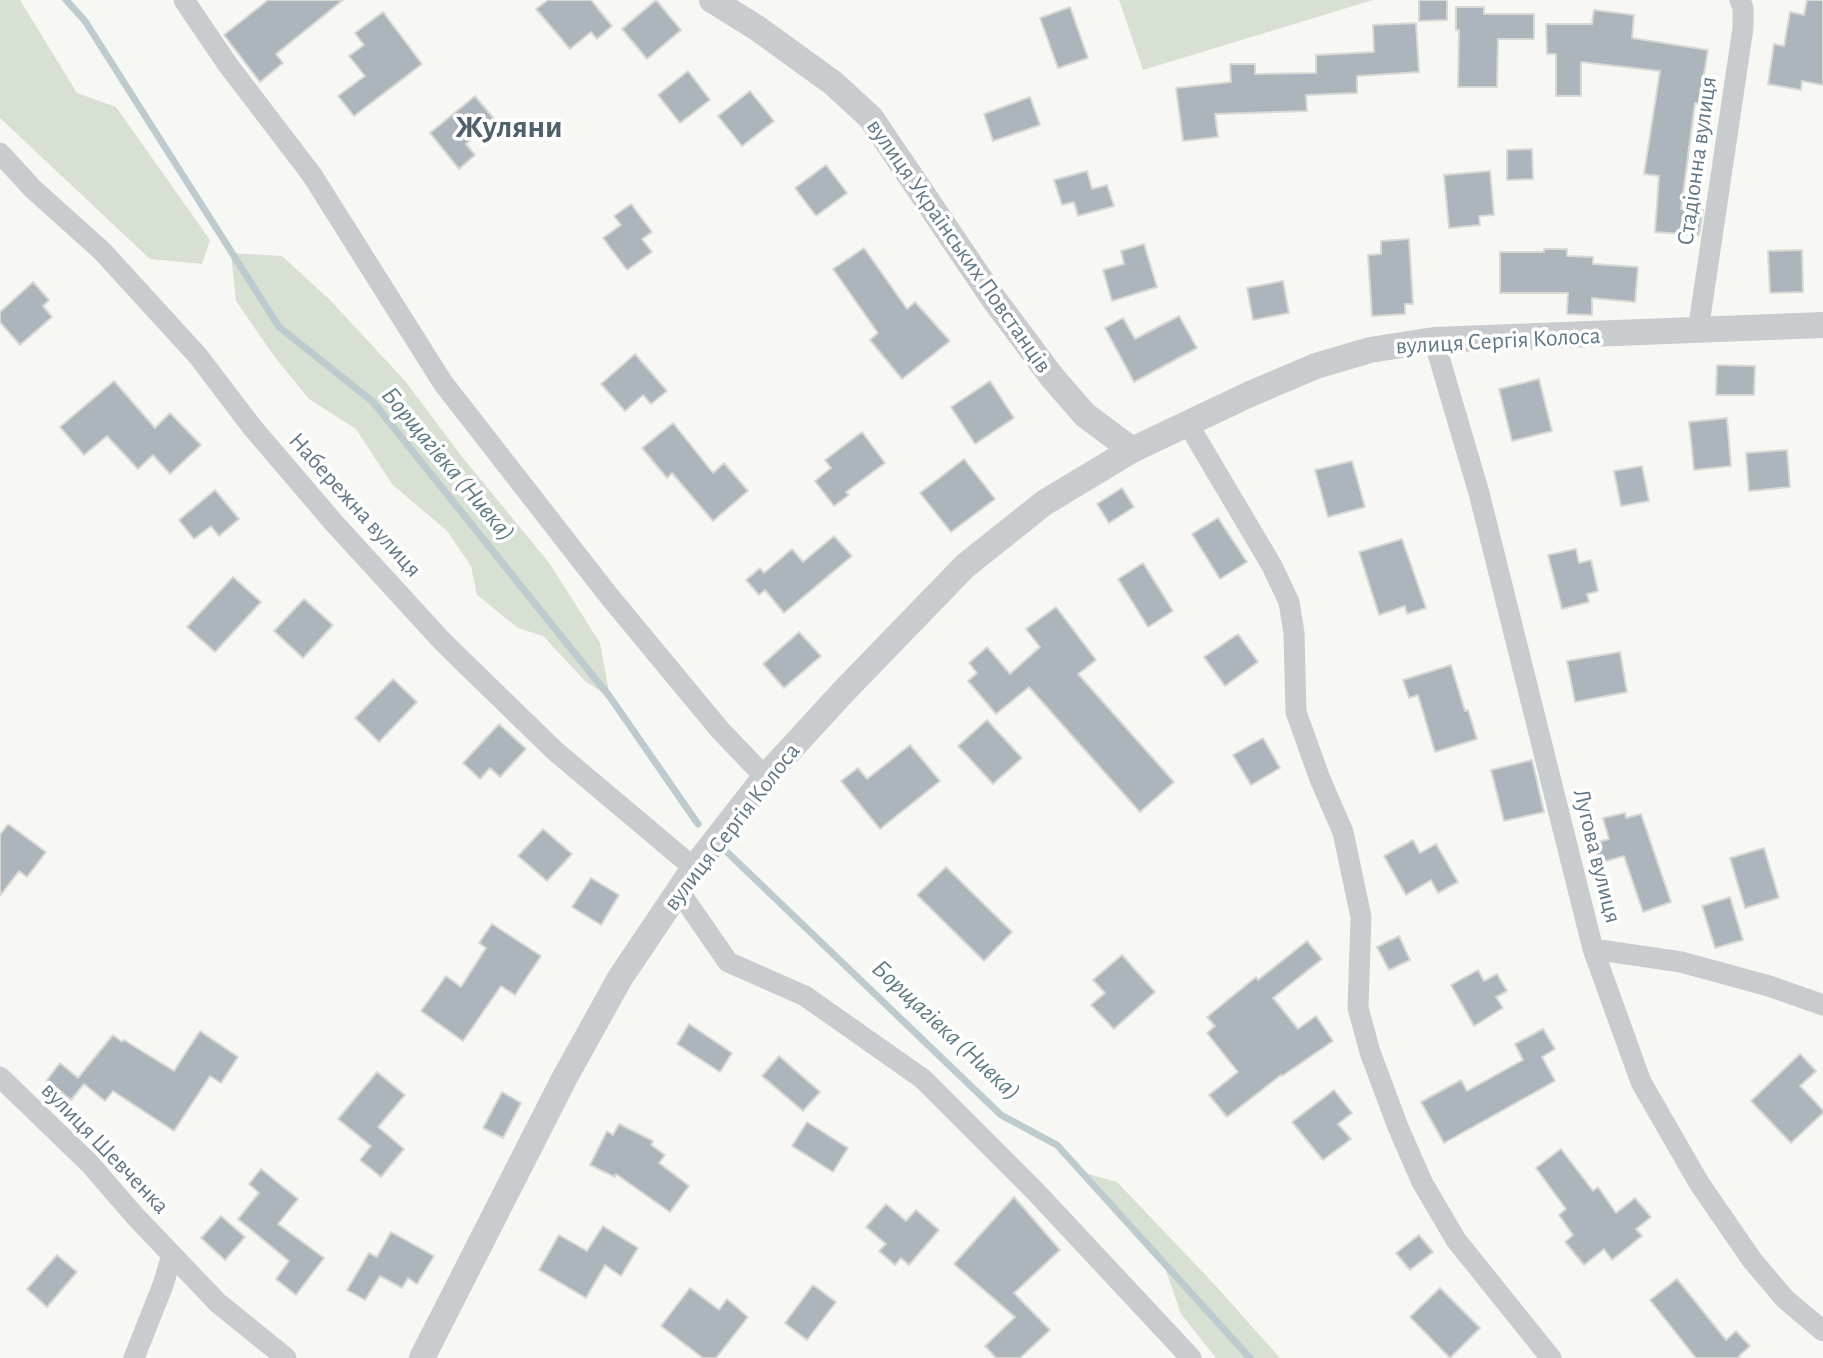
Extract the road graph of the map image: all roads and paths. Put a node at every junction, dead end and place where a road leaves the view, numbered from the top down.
1 (184, 0) edge
2 (712, 0) edge
3 (1740, 0) edge
4 (0, 153) edge
5 (1823, 325) edge
6 (1698, 331) junction
7 (1434, 340) junction
8 (1188, 424) junction
9 (1132, 450) junction
10 (765, 777) junction
11 (694, 868) junction
12 (679, 891) junction
13 (1593, 949) junction
14 (1823, 1005) edge
15 (0, 1077) edge
16 (172, 1255) junction
17 (1823, 1331) edge
18 (134, 1358) edge
19 (286, 1358) edge
20 (422, 1358) edge
21 (1191, 1358) edge
22 (1551, 1358) edge

1 - 10 street
2 - 9 street, вулиця Українських Повстанців
3 - 6 street, Стадіонна вулиця
4 - 11 street, Набережна вулиця
5 - 6 street, вулиця Сергія Колоса
6 - 7 street, вулиця Сергія Колоса
7 - 8 street, вулиця Сергія Колоса
7 - 13 street, Лугова вулиця
8 - 9 street, вулиця Сергія Колоса
8 - 22 street
9 - 10 street, вулиця Сергія Колоса
10 - 11 street, вулиця Сергія Колоса
11 - 12 street, вулиця Сергія Колоса
12 - 20 street, вулиця Сергія Колоса
12 - 21 street
13 - 14 street
13 - 17 street, Лугова вулиця
15 - 16 street, вулиця Шевченка
16 - 18 street
16 - 19 street, вулиця Шевченка

